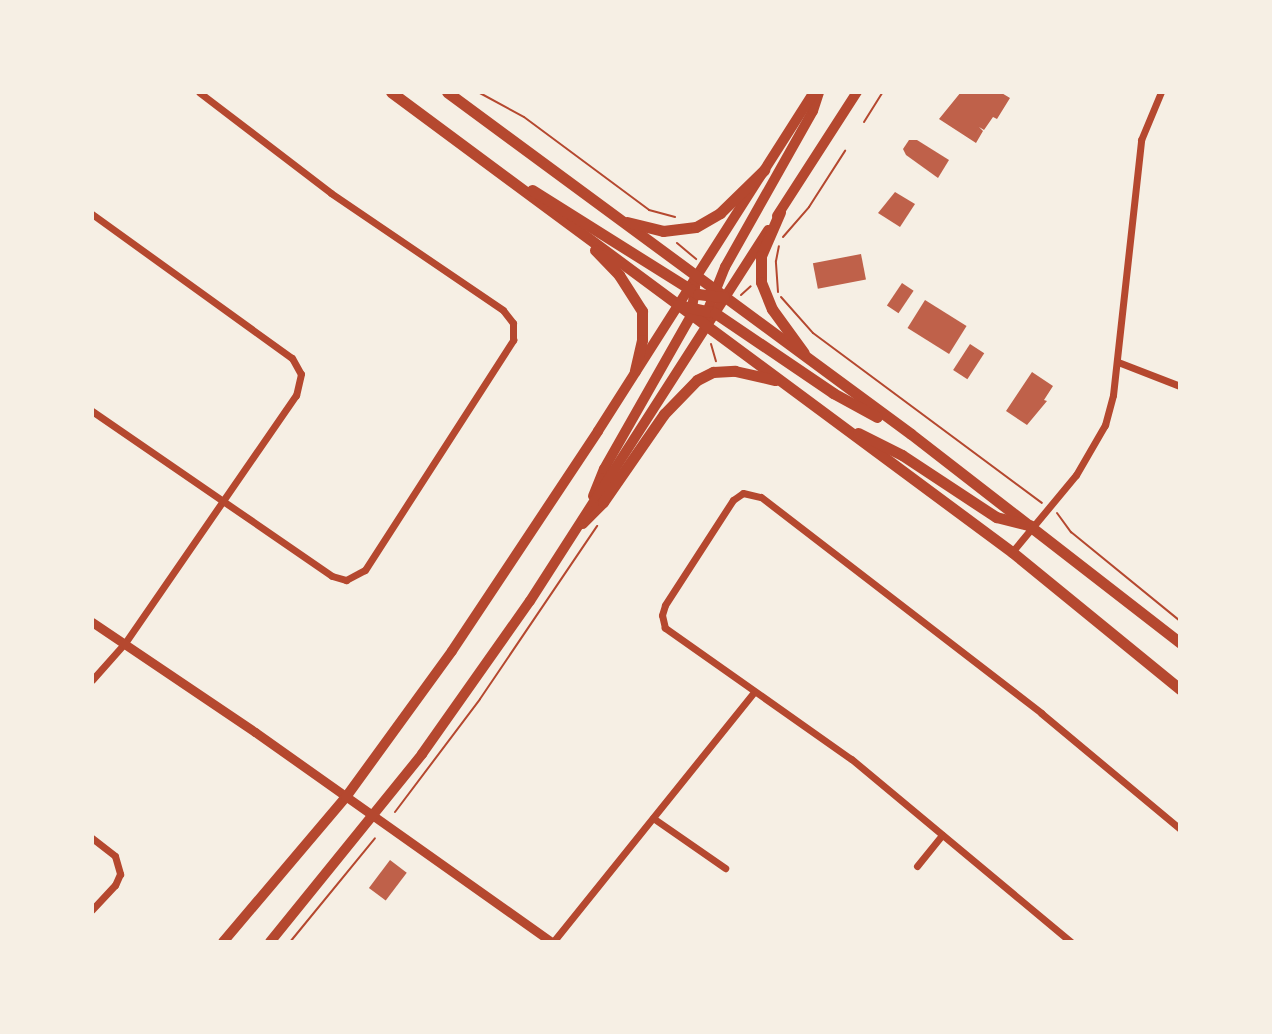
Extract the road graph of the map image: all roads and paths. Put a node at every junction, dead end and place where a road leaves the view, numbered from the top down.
1 (199, 92) edge
2 (391, 92) edge
3 (447, 92) edge
4 (478, 92) edge
5 (816, 92) edge
6 (857, 92) edge
7 (883, 92) edge
8 (1161, 92) edge
9 (864, 122) dead end
10 (845, 151) dead end
11 (764, 170) junction
12 (506, 177) junction
13 (780, 212) junction
14 (92, 214) edge
15 (676, 217) dead end
16 (623, 222) junction
17 (578, 232) junction
18 (677, 235) dead end
19 (694, 257) dead end
20 (695, 276) junction
21 (756, 284) dead end
22 (691, 290) junction
23 (742, 293) dead end
24 (725, 297) junction
25 (678, 305) junction
26 (705, 305) junction
27 (706, 327) junction
28 (713, 339) dead end
29 (806, 357) junction
30 (1118, 362) junction
31 (717, 365) dead end
32 (635, 371) junction
33 (783, 383) junction
34 (1180, 386) edge
35 (92, 411) edge
36 (836, 422) junction
37 (914, 436) junction
38 (222, 501) junction
39 (1049, 507) junction
40 (601, 519) dead end
41 (581, 524) junction
42 (1033, 526) junction
43 (1012, 552) junction
44 (1180, 621) edge
45 (92, 622) edge
46 (1180, 643) edge
47 (124, 644) junction
48 (92, 680) edge
49 (1180, 689) edge
50 (754, 692) junction
51 (346, 797) junction
52 (395, 812) dead end
53 (374, 816) junction
54 (653, 818) junction
55 (1180, 829) edge
56 (942, 835) junction
57 (92, 838) edge
58 (375, 838) dead end
59 (917, 866) dead end
60 (725, 868) dead end
61 (92, 910) edge
62 (223, 942) edge
63 (270, 942) edge
64 (290, 942) edge
65 (552, 942) edge
66 (1071, 942) edge

1 - 38 street
2 - 12 main road
3 - 16 main road
4 - 15 path
5 - 11 main road
5 - 26 main road
6 - 13 main road
7 - 9 path
8 - 30 street
10 - 39 path
11 - 16 main road
11 - 20 main road
12 - 17 main road
12 - 22 main road
13 - 24 main road
13 - 29 main road
14 - 38 street
16 - 20 main road
17 - 25 main road
17 - 32 main road
18 - 19 path
20 - 22 main road
20 - 26 main road
21 - 23 path
22 - 25 main road
22 - 26 main road
24 - 26 main road
24 - 26 main road
24 - 29 main road
25 - 26 main road
25 - 32 main road
26 - 27 main road
26 - 27 main road
26 - 37 main road
26 - 41 main road
27 - 33 main road
27 - 41 main road
28 - 31 path
29 - 37 main road
30 - 34 street
30 - 39 street
32 - 51 main road
33 - 36 main road
33 - 41 main road
35 - 38 street
36 - 42 main road
36 - 43 main road
37 - 42 main road
38 - 47 street
39 - 42 street
39 - 44 path
40 - 52 path
41 - 53 main road
42 - 43 street
42 - 46 main road
43 - 49 main road
45 - 47 street
47 - 48 street
47 - 51 street
50 - 54 street
50 - 55 street
50 - 56 street
51 - 53 street
51 - 62 main road
53 - 63 main road
53 - 65 street
54 - 60 street
54 - 65 street
56 - 59 street
56 - 66 street
57 - 61 street
58 - 64 path

